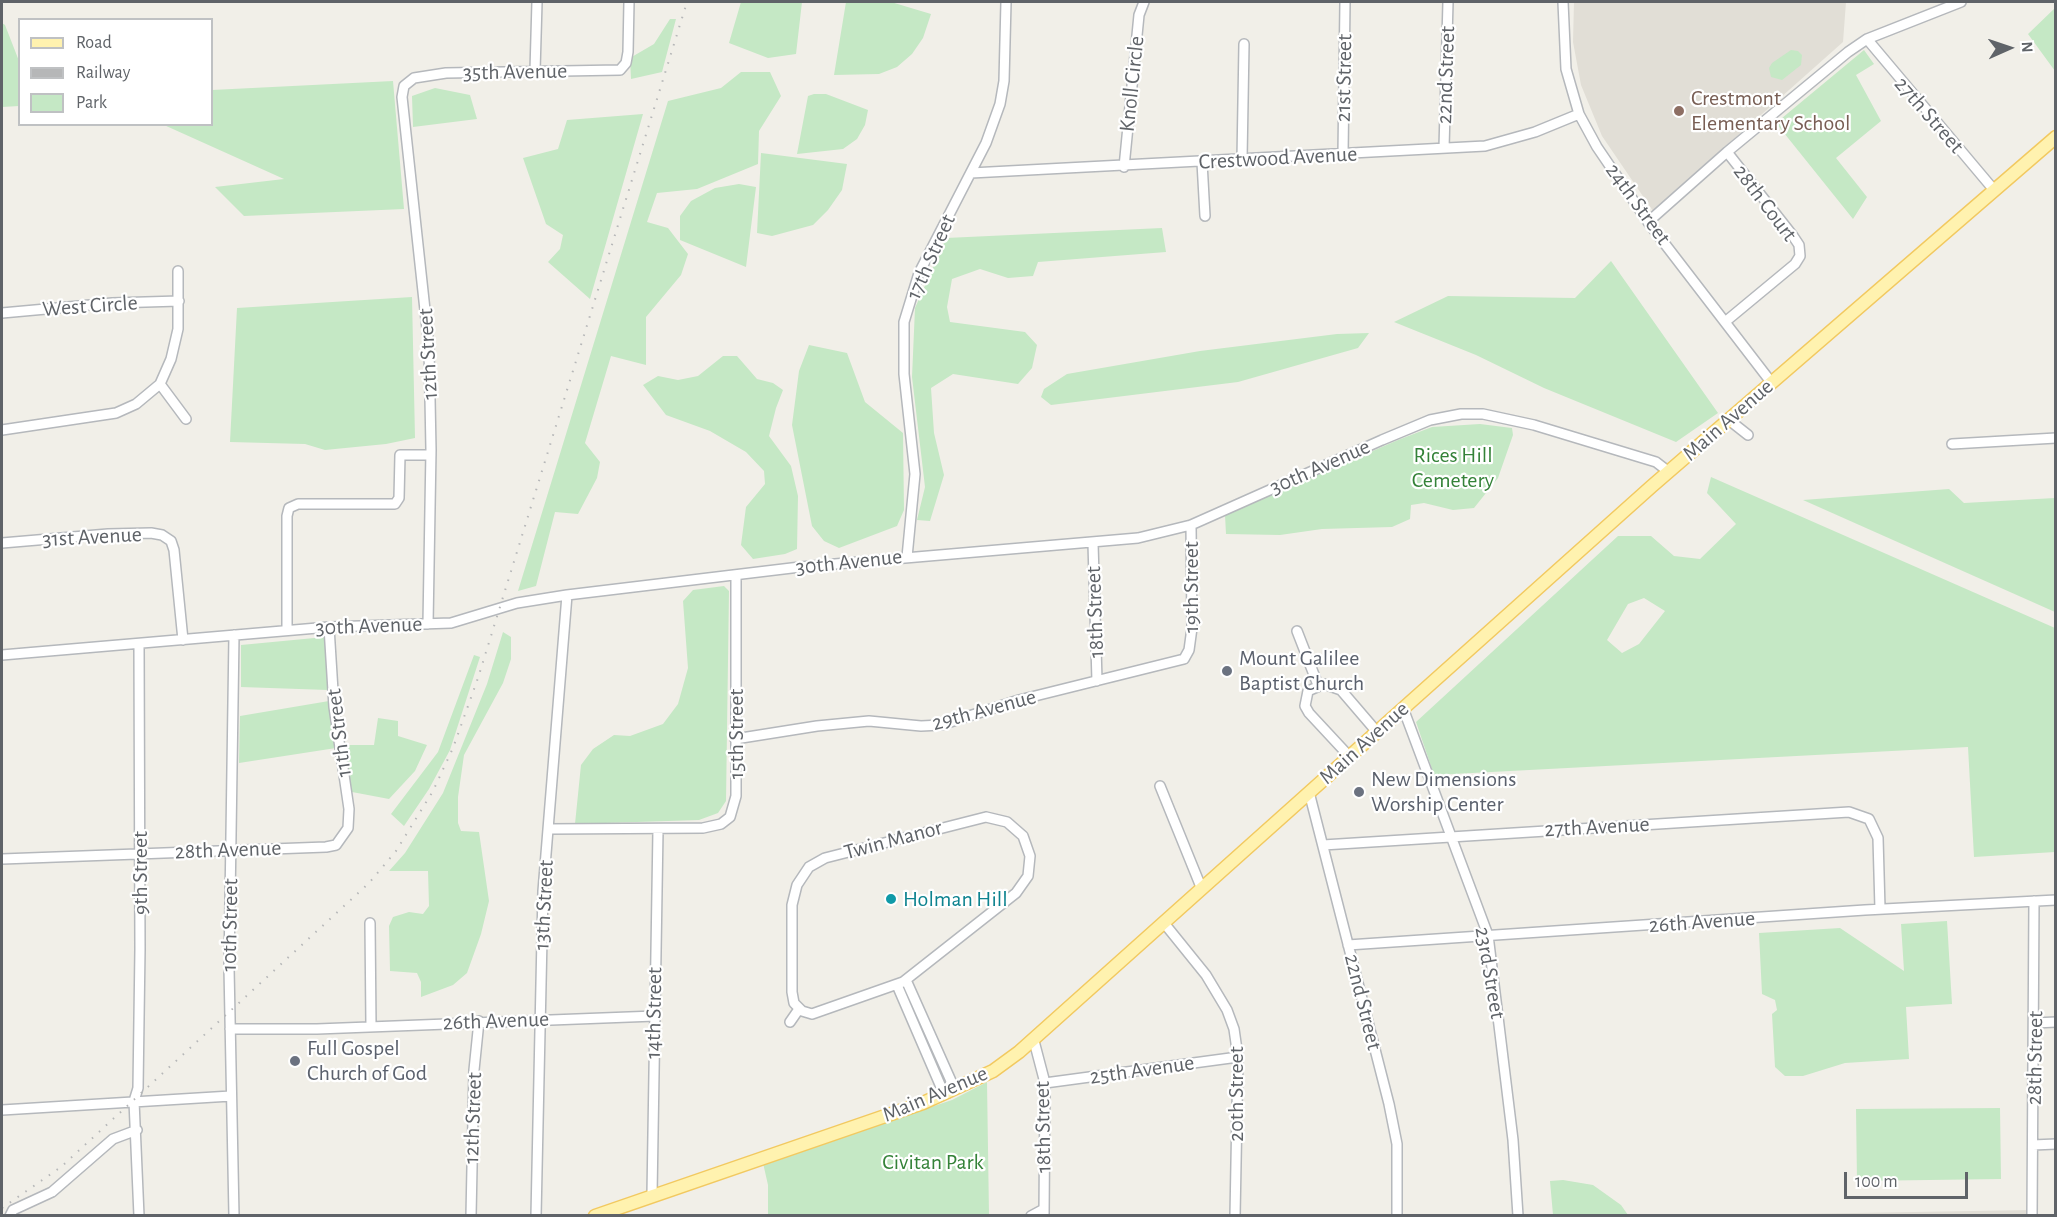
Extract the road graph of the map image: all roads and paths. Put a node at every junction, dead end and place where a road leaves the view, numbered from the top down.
1 (537, 2) edge
2 (629, 2) edge
3 (1006, 2) edge
4 (1144, 2) edge
5 (1344, 2) edge
6 (1448, 2) edge
7 (1563, 2) edge
8 (1961, 2) edge
9 (1867, 39) junction
10 (1244, 44) dead end
11 (535, 71) junction
12 (404, 86) joint
13 (1579, 114) junction
14 (2055, 137) edge
15 (1444, 148) junction
16 (1726, 152) junction
17 (1342, 154) junction
18 (1242, 159) junction
19 (1202, 162) junction
20 (1124, 167) junction
21 (971, 174) junction
22 (1994, 190) junction
23 (1205, 216) dead end
24 (1648, 222) junction
25 (178, 271) dead end
26 (179, 301) junction
27 (2, 313) edge
28 (1725, 322) junction
29 (1771, 382) junction
30 (160, 384) junction
31 (186, 419) dead end
32 (1729, 420) junction
33 (2, 430) edge
34 (1748, 435) dead end
35 (2055, 438) edge
36 (1952, 444) dead end
37 (431, 455) junction
38 (1669, 472) junction
39 (1191, 525) junction
40 (2, 543) edge
41 (1093, 543) junction
42 (907, 557) junction
43 (736, 574) junction
44 (567, 595) junction
45 (428, 624) junction
46 (329, 627) junction
47 (287, 630) junction
48 (1297, 632) dead end
49 (234, 635) junction
50 (183, 640) junction
51 (139, 644) junction
52 (1189, 650) joint
53 (2, 655) edge
54 (1097, 681) junction
55 (1318, 685) junction
56 (1403, 708) junction
57 (1377, 732) junction
58 (735, 739) junction
59 (1349, 756) junction
60 (1160, 786) dead end
61 (1309, 792) junction
62 (549, 830) junction
63 (658, 830) junction
64 (344, 837) joint
65 (1450, 837) junction
66 (1323, 845) junction
67 (232, 850) junction
68 (140, 853) junction
69 (2, 859) edge
70 (1201, 887) junction
71 (2055, 900) edge
72 (2034, 901) junction
73 (1880, 909) junction
74 (370, 923) dead end
75 (1164, 923) junction
76 (1488, 935) junction
77 (1348, 945) junction
78 (902, 983) junction
79 (800, 1009) junction
80 (655, 1016) junction
81 (539, 1020) junction
82 (479, 1021) junction
83 (790, 1022) dead end
84 (2055, 1022) edge
85 (2035, 1023) junction
86 (371, 1026) junction
87 (230, 1029) junction
88 (1034, 1041) junction
89 (1238, 1057) junction
90 (1045, 1083) junction
91 (948, 1093) junction
92 (231, 1096) junction
93 (135, 1101) junction
94 (2, 1110) edge
95 (137, 1130) junction
96 (2055, 1144) edge
97 (2033, 1145) junction
98 (652, 1195) junction
99 (1044, 1212) edge
100 (10, 1215) edge
101 (139, 1215) edge
102 (234, 1215) edge
103 (471, 1215) edge
104 (536, 1215) edge
105 (595, 1215) edge
106 (1031, 1215) edge
107 (1235, 1215) edge
108 (1396, 1215) edge
109 (1518, 1215) edge
110 (2032, 1215) edge

1 - 11 street
2 - 11 street, 35th Avenue
3 - 21 street, 17th Street
4 - 20 street, Knoll Circle
5 - 17 street, 21st Street
6 - 15 street, 22nd Street
7 - 13 street, 24th Street
8 - 9 street
9 - 16 street
9 - 22 street, 27th Street
10 - 18 street
11 - 12 street, 35th Avenue
12 - 37 street, 12th Street
13 - 15 street, Crestwood Avenue
13 - 24 street, 24th Street
14 - 22 main road, Main Avenue
15 - 17 street, Crestwood Avenue
16 - 24 street
16 - 28 street, 28th Court
17 - 18 street, Crestwood Avenue
18 - 19 street, Crestwood Avenue
19 - 20 street, Crestwood Avenue
19 - 23 street
20 - 21 street, Crestwood Avenue
21 - 42 street, 17th Street
22 - 29 main road, Main Avenue
24 - 28 street, 24th Street
25 - 26 street
26 - 27 street, West Circle
26 - 30 street
28 - 29 street, 24th Street
29 - 32 main road, Main Avenue
30 - 31 street
30 - 33 street
32 - 34 street
32 - 38 main road, Main Avenue
35 - 36 street
37 - 45 street, 12th Street
37 - 47 street
38 - 39 street, 30th Avenue
38 - 56 main road, Main Avenue
39 - 41 street, 30th Avenue
39 - 52 street, 19th Street
40 - 50 street, 31st Avenue
41 - 42 street, 30th Avenue
41 - 54 street, 18th Street
42 - 43 street, 30th Avenue
43 - 44 street, 30th Avenue
43 - 58 street, 15th Street
44 - 45 street, 30th Avenue
44 - 62 street, 13th Street
45 - 46 street, 30th Avenue
46 - 47 street, 30th Avenue
46 - 64 street, 11th Street
47 - 49 street, 30th Avenue
48 - 55 street
49 - 50 street, 30th Avenue
49 - 67 street, 10th Street
50 - 51 street, 30th Avenue
51 - 53 street, 30th Avenue
51 - 68 street, 9th Street
52 - 54 street, 29th Avenue
54 - 58 street, 29th Avenue
55 - 57 street
55 - 59 street
56 - 57 main road, Main Avenue
56 - 65 street, 23rd Street
57 - 59 main road, Main Avenue
58 - 63 street, 15th Street
59 - 61 main road, Main Avenue
60 - 70 street
61 - 66 street, 22nd Street
61 - 70 main road, Main Avenue
62 - 63 street
62 - 81 street, 13th Street
63 - 80 street, 14th Street
64 - 67 street, 28th Avenue
65 - 66 street, 27th Avenue
65 - 73 street, 27th Avenue
65 - 76 street, 23rd Street
66 - 77 street, 22nd Street
67 - 68 street, 28th Avenue
67 - 87 street, 10th Street
68 - 69 street, 28th Avenue
68 - 93 street, 9th Street
70 - 75 main road, Main Avenue
71 - 72 street, 26th Avenue
72 - 73 street, 26th Avenue
72 - 85 street, 28th Street
73 - 76 street, 26th Avenue
74 - 86 street
75 - 88 main road, Main Avenue
75 - 89 street, 20th Street
76 - 77 street, 26th Avenue
76 - 109 street, 23rd Street
77 - 108 street, 22nd Street
78 - 79 street, Twin Manor
78 - 79 street, Twin Manor
78 - 91 street
79 - 83 street
80 - 81 street, 26th Avenue
80 - 98 street, 14th Street
81 - 82 street, 26th Avenue
81 - 104 street, 13th Street
82 - 86 street, 26th Avenue
82 - 103 street, 12th Street
84 - 85 street
85 - 97 street, 28th Street
86 - 87 street, 26th Avenue
87 - 92 street, 10th Street
88 - 90 street, 18th Street
88 - 91 main road, Main Avenue
89 - 90 street, 25th Avenue
89 - 107 street, 20th Street
90 - 99 street, 18th Street
91 - 98 main road, Main Avenue
92 - 93 street
92 - 102 street, 10th Street
93 - 94 street
93 - 95 street
95 - 100 street
95 - 101 street
96 - 97 street
97 - 110 street, 28th Street
98 - 105 main road, Main Avenue
99 - 106 street

